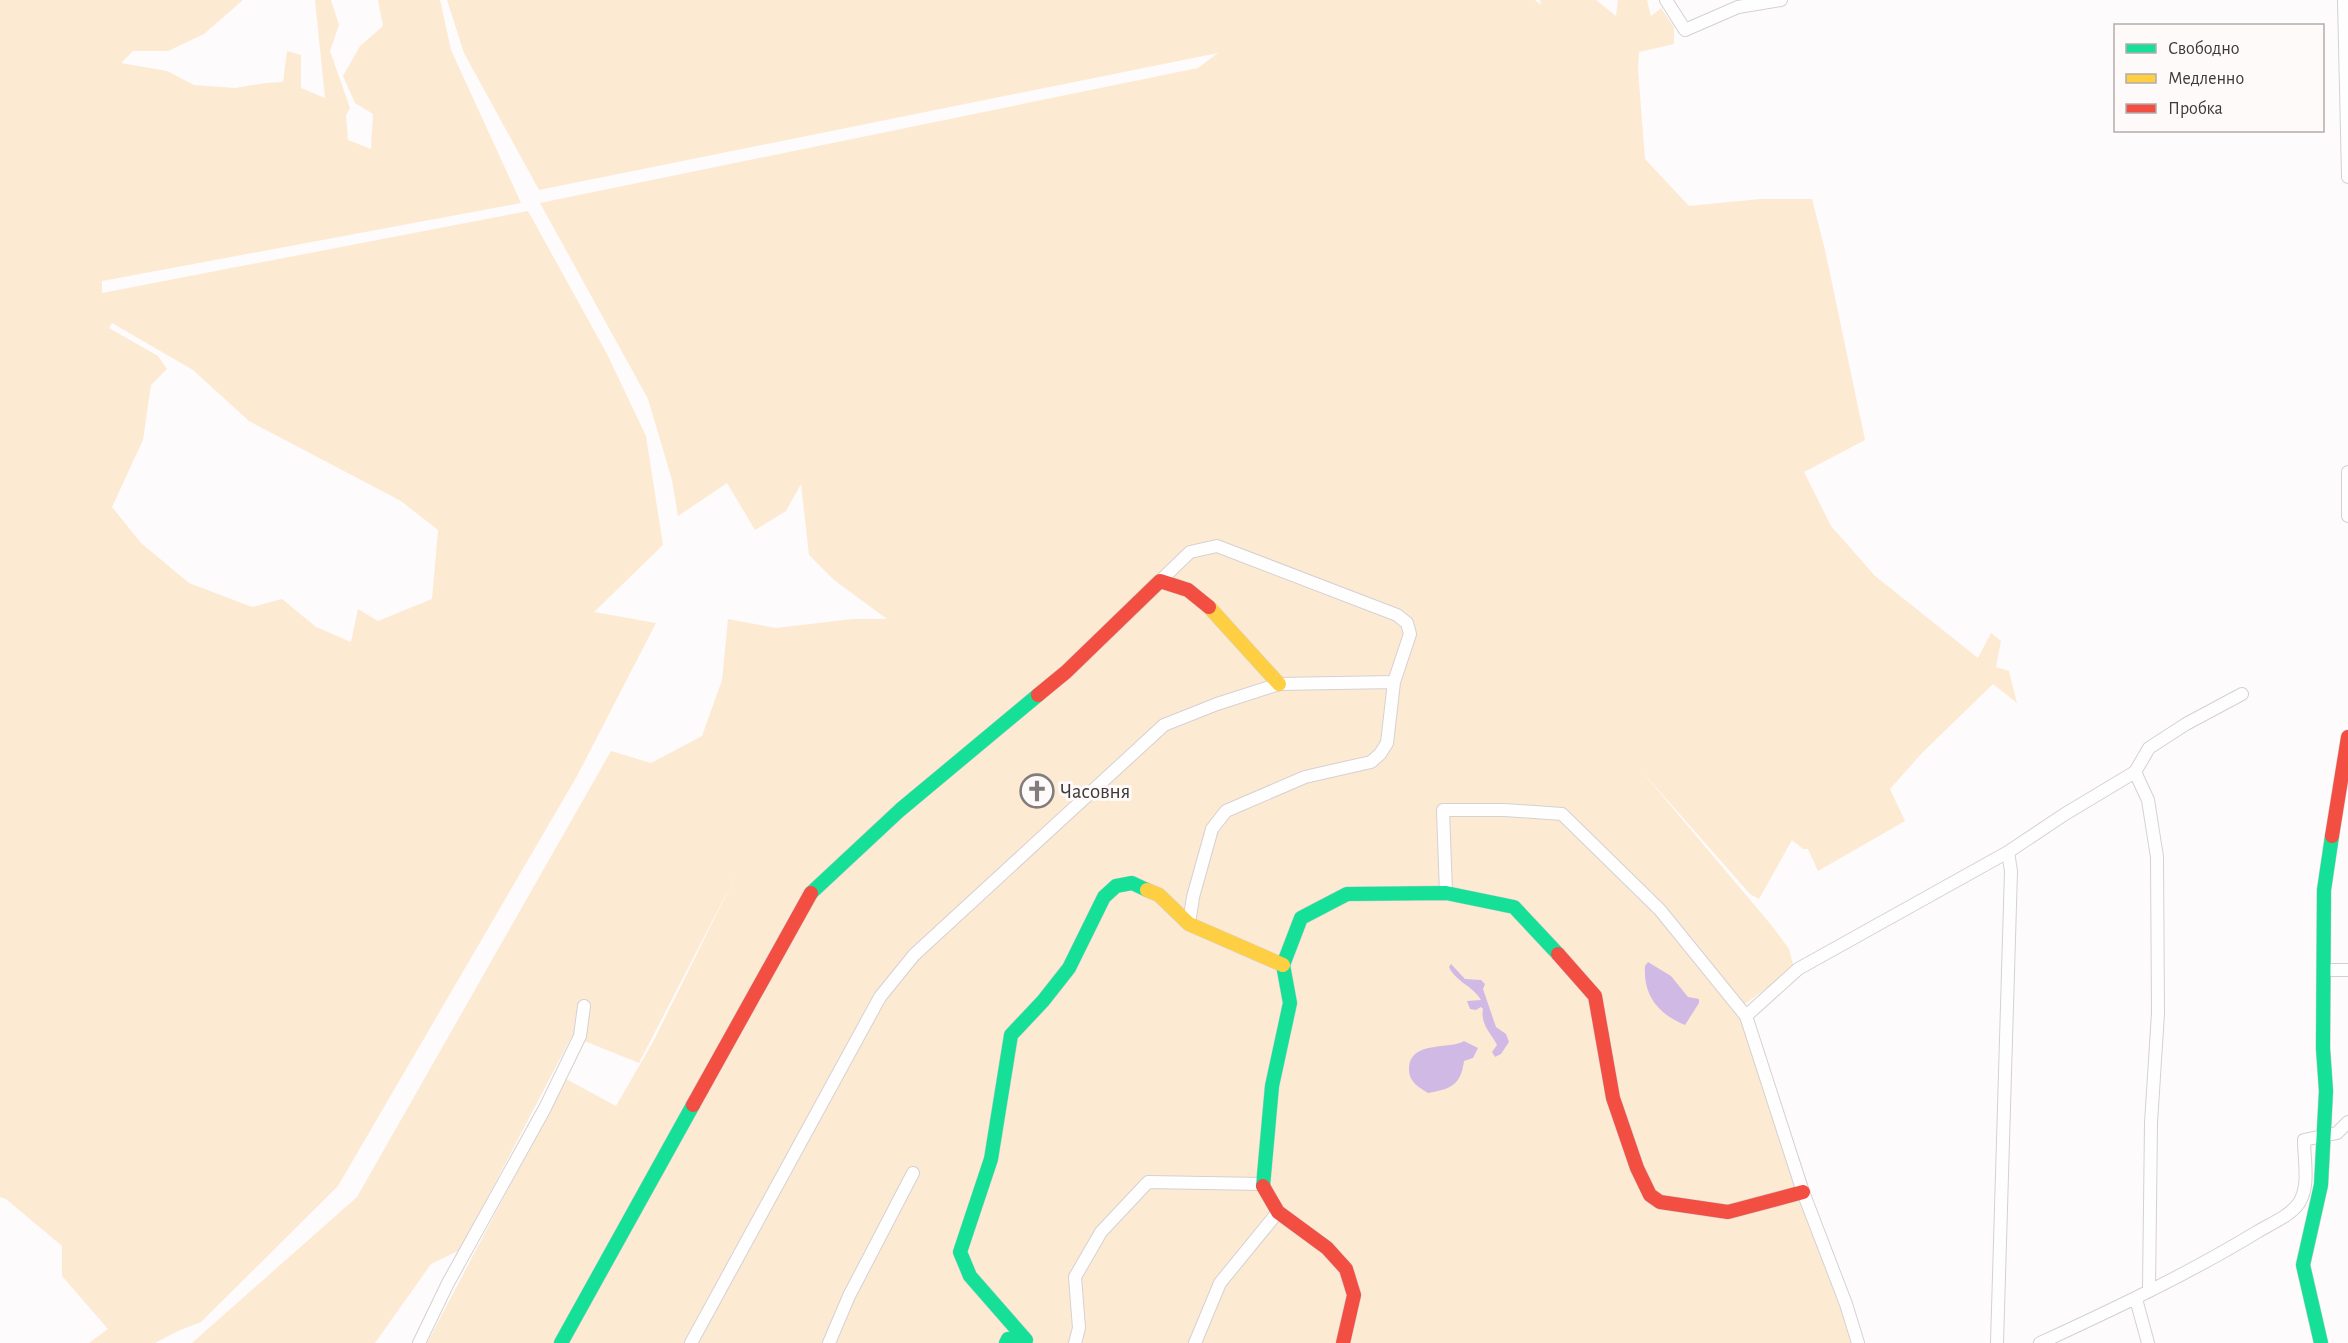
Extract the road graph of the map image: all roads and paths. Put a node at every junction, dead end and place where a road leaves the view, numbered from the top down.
1 (1666, 0) edge
2 (1781, 0) edge
3 (2344, 0) edge
4 (2348, 177) edge
5 (2348, 472) edge
6 (2348, 516) edge
7 (1160, 581) junction
8 (1394, 682) junction
9 (1280, 684) junction
10 (2242, 694) dead end
11 (2348, 737) edge
12 (2135, 772) junction
13 (2008, 852) junction
14 (1446, 893) junction
15 (1189, 924) junction
16 (1283, 965) junction
17 (2324, 970) junction
18 (2348, 970) edge
19 (584, 1006) dead end
20 (1746, 1016) junction
21 (2348, 1122) edge
22 (2325, 1136) junction
23 (913, 1173) dead end
24 (1262, 1184) junction
25 (1803, 1192) junction
26 (1278, 1212) junction
27 (2149, 1290) junction
28 (2136, 1299) junction
29 (1028, 1341) edge
30 (419, 1343) edge
31 (561, 1343) edge
32 (691, 1343) edge
33 (829, 1343) edge
34 (1006, 1343) edge
35 (1075, 1343) edge
36 (1195, 1343) edge
37 (1343, 1343) edge
38 (1858, 1343) edge
39 (1997, 1343) edge
40 (2040, 1343) edge
41 (2148, 1343) edge
42 (2321, 1343) edge

1 - 2 street
3 - 4 street
5 - 6 street
7 - 8 street
7 - 9 street
7 - 31 street
8 - 9 street
8 - 15 street
9 - 32 street
10 - 12 street
11 - 17 street
12 - 13 street
12 - 27 street
13 - 20 street
13 - 39 street
14 - 16 street
14 - 20 street
14 - 25 street
15 - 16 street
15 - 29 street
16 - 24 street
17 - 18 street
17 - 22 street
19 - 30 street
20 - 25 street
21 - 22 street
22 - 27 street
22 - 42 street
23 - 33 street
24 - 26 street
24 - 35 street
25 - 38 street
26 - 36 street
26 - 37 street
27 - 28 street
28 - 40 street
28 - 41 street
29 - 34 street

